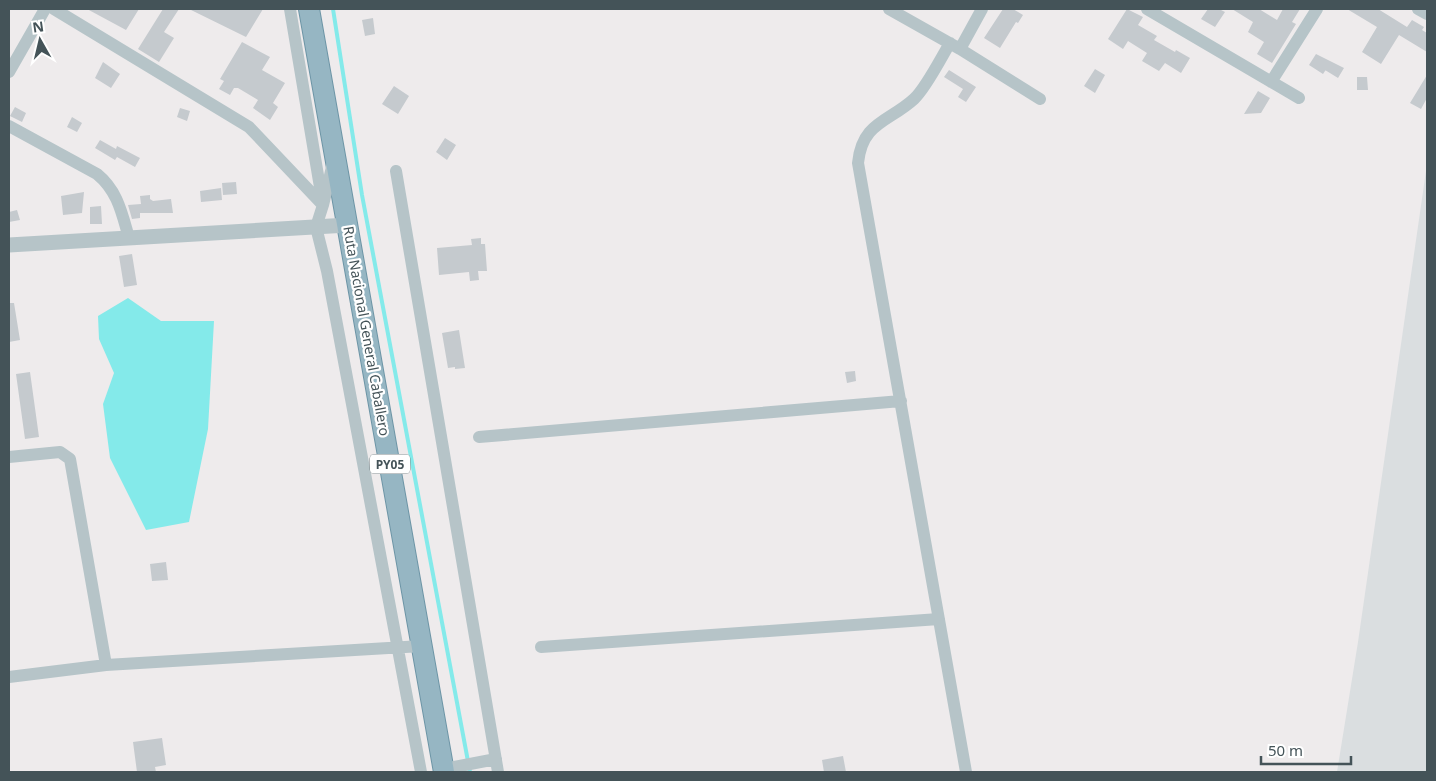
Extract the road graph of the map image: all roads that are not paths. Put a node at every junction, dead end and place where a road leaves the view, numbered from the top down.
1 (45, 9) edge
2 (54, 9) edge
3 (290, 9) edge
4 (309, 9) edge
5 (890, 9) edge
6 (982, 9) edge
7 (1147, 9) edge
8 (1317, 9) edge
9 (1418, 9) edge
10 (1427, 14) edge
11 (955, 46) junction
12 (9, 72) edge
13 (1271, 82) junction
14 (1299, 98) dead end
15 (1040, 100) dead end
16 (9, 126) edge
17 (335, 155) junction
18 (396, 171) dead end
19 (322, 205) junction
20 (348, 225) junction
21 (316, 227) junction
22 (129, 238) junction
23 (9, 245) edge
24 (901, 400) junction
25 (479, 437) dead end
26 (9, 457) edge
27 (939, 619) junction
28 (422, 646) junction
29 (542, 647) dead end
30 (398, 648) junction
31 (106, 665) junction
32 (9, 677) edge
33 (490, 760) junction
34 (449, 769) edge
35 (421, 772) edge
36 (498, 772) edge
37 (966, 772) edge

1 - 12 street
2 - 19 street
3 - 19 street
4 - 17 highway, Ruta Nacional General Caballero / PY05
5 - 11 street
6 - 11 street
7 - 13 street
8 - 13 street
9 - 10 street
11 - 15 street
11 - 24 street
13 - 14 street
16 - 22 street
17 - 19 street
17 - 20 highway, Ruta Nacional General Caballero / PY05
18 - 33 street
19 - 21 street
20 - 21 street
20 - 28 highway, Ruta Nacional General Caballero / PY05
21 - 22 street
21 - 30 street
22 - 23 street
24 - 25 street
24 - 27 street
26 - 31 street
27 - 29 street
27 - 37 street
28 - 30 street
28 - 34 highway, Ruta Nacional General Caballero / PY05
30 - 31 street
30 - 35 street
31 - 32 street
33 - 34 street
33 - 36 street

